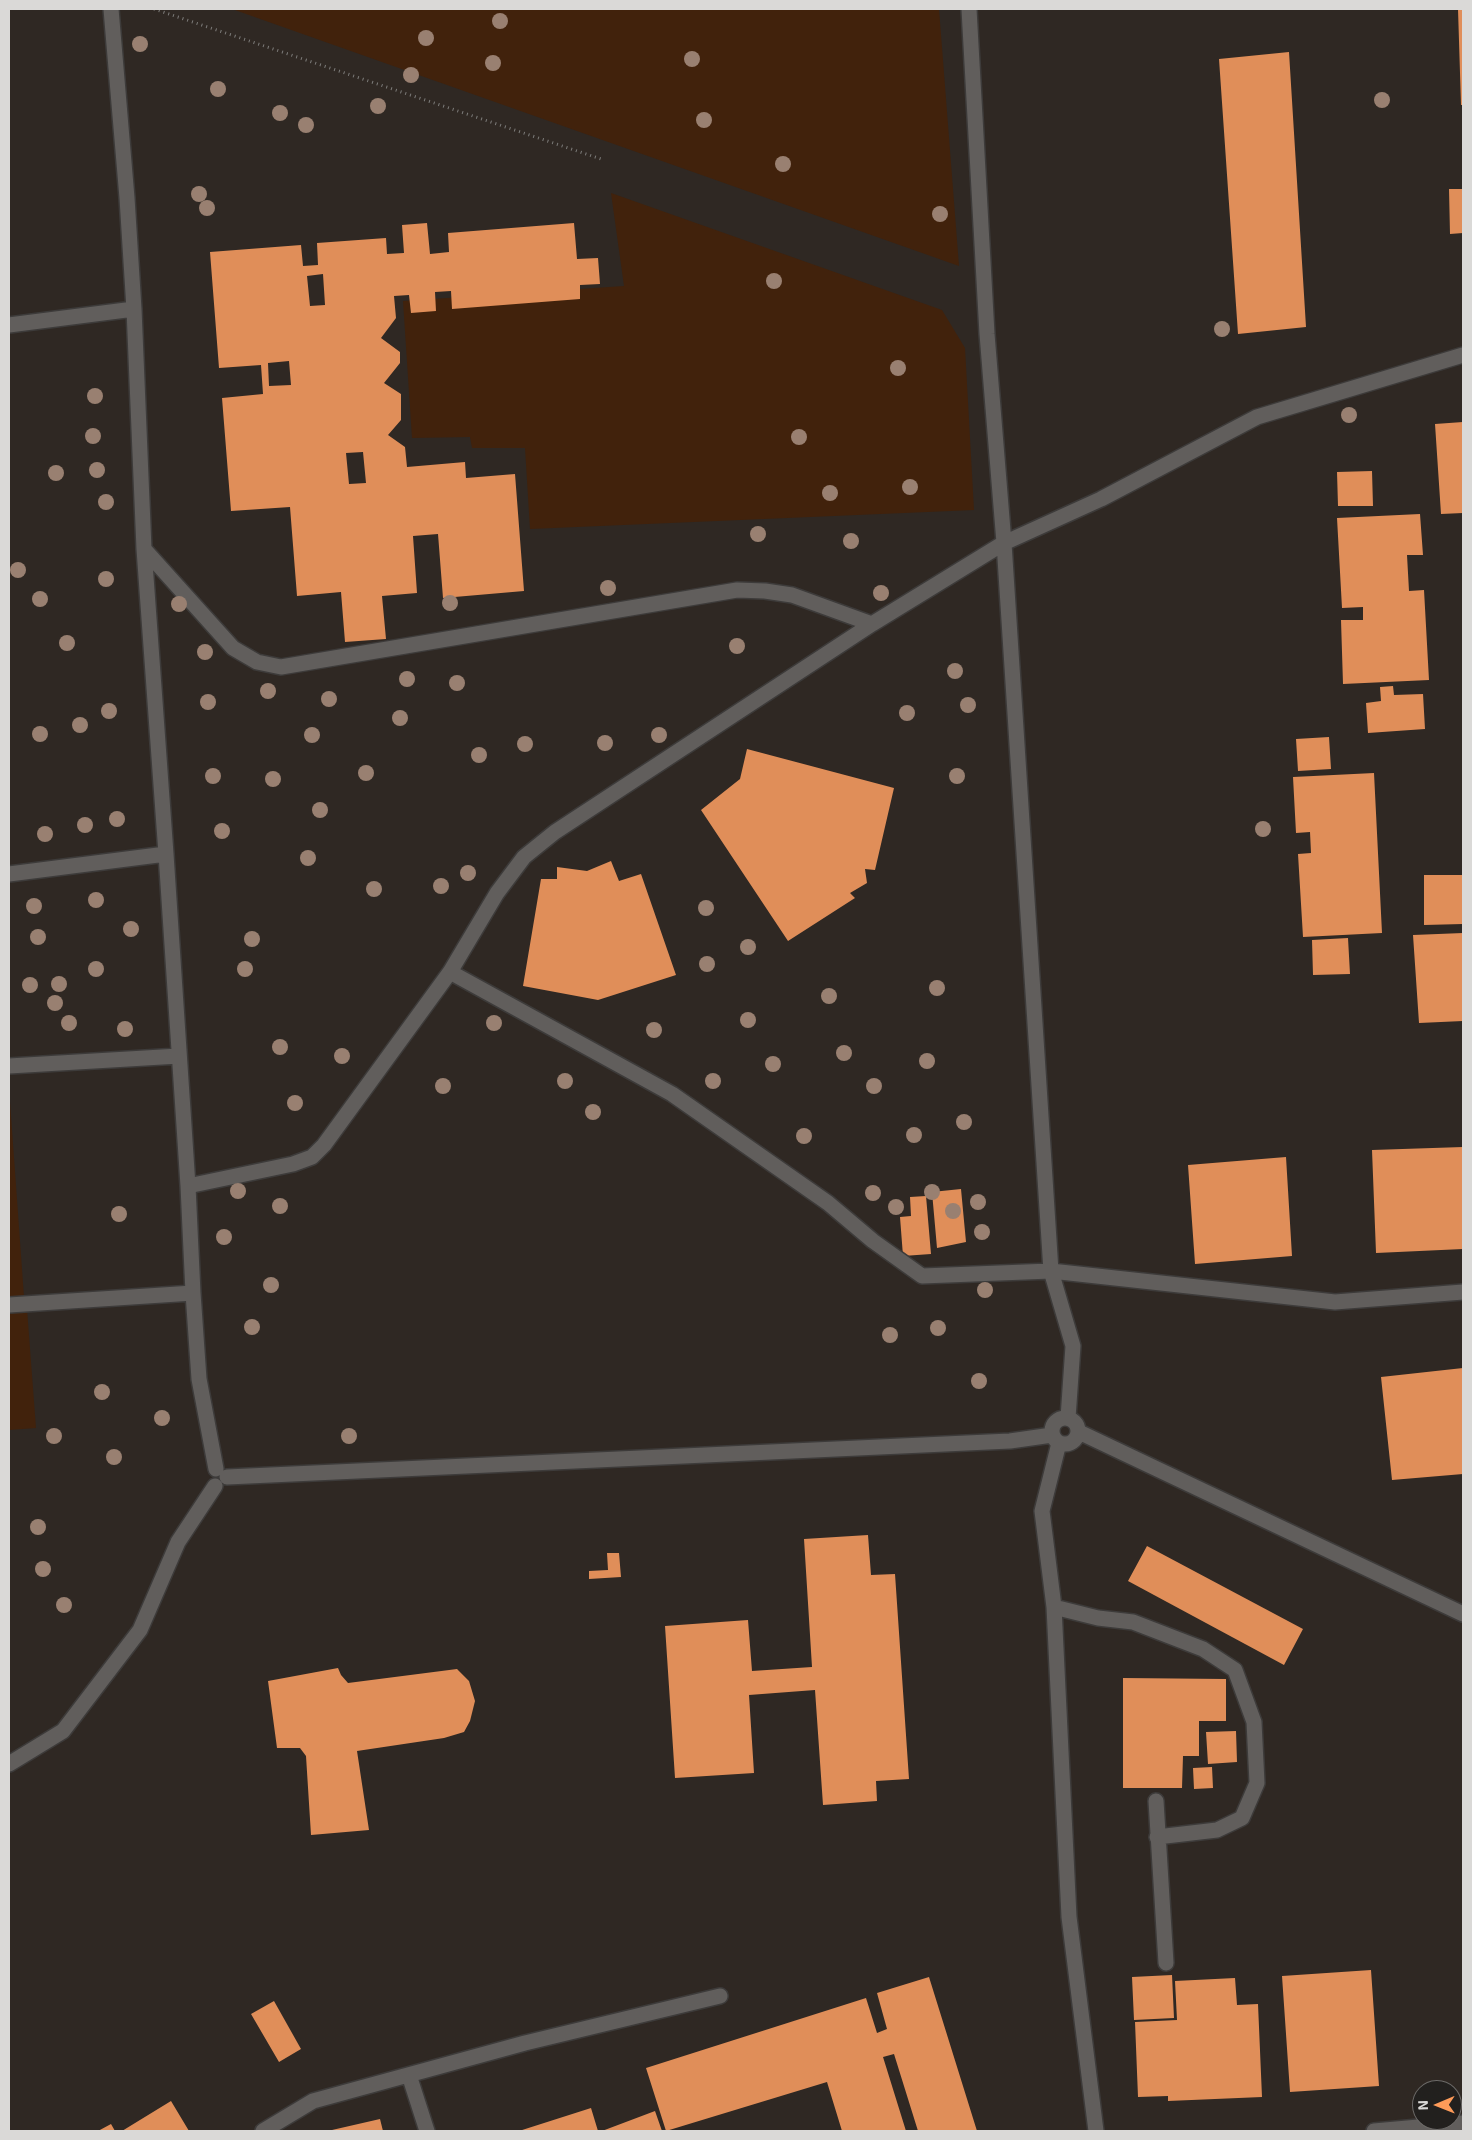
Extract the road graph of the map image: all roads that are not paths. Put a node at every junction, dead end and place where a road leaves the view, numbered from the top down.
1 (111, 9) edge
2 (969, 9) edge
3 (134, 309) junction
4 (9, 325) edge
5 (1463, 355) edge
6 (1004, 543) junction
7 (144, 549) junction
8 (872, 624) junction
9 (166, 854) junction
10 (9, 874) edge
11 (450, 972) junction
12 (179, 1056) junction
13 (9, 1066) edge
14 (188, 1186) junction
15 (1051, 1271) junction
16 (1463, 1292) edge
17 (193, 1293) junction
18 (9, 1305) edge
19 (1068, 1418) junction
20 (1079, 1432) junction
21 (1056, 1439) junction
22 (220, 1477) junction
23 (1054, 1607) junction
24 (1463, 1614) edge
25 (9, 1764) edge
26 (1156, 1801) dead end
27 (1157, 1836) junction
28 (1166, 1962) dead end
29 (720, 1996) dead end
30 (409, 2075) junction
31 (1463, 2124) edge
32 (263, 2131) edge
33 (427, 2131) edge
34 (1096, 2131) edge
35 (1374, 2131) edge

1 - 3 lane
2 - 6 lane
3 - 4 lane
3 - 7 lane
5 - 6 lane
6 - 8 lane
6 - 15 lane
7 - 8 lane
7 - 9 lane
8 - 11 lane
9 - 10 lane
9 - 12 lane
11 - 14 lane
11 - 15 lane
12 - 13 lane
12 - 14 lane
14 - 17 lane
15 - 16 lane
15 - 19 lane
17 - 18 lane
17 - 22 lane
19 - 20 lane
19 - 21 lane
20 - 21 lane
20 - 24 lane
21 - 22 lane
21 - 23 lane
22 - 25 lane
23 - 27 lane
23 - 34 lane
26 - 27 lane
27 - 28 lane
29 - 30 lane
30 - 32 lane
30 - 33 lane
31 - 35 lane

